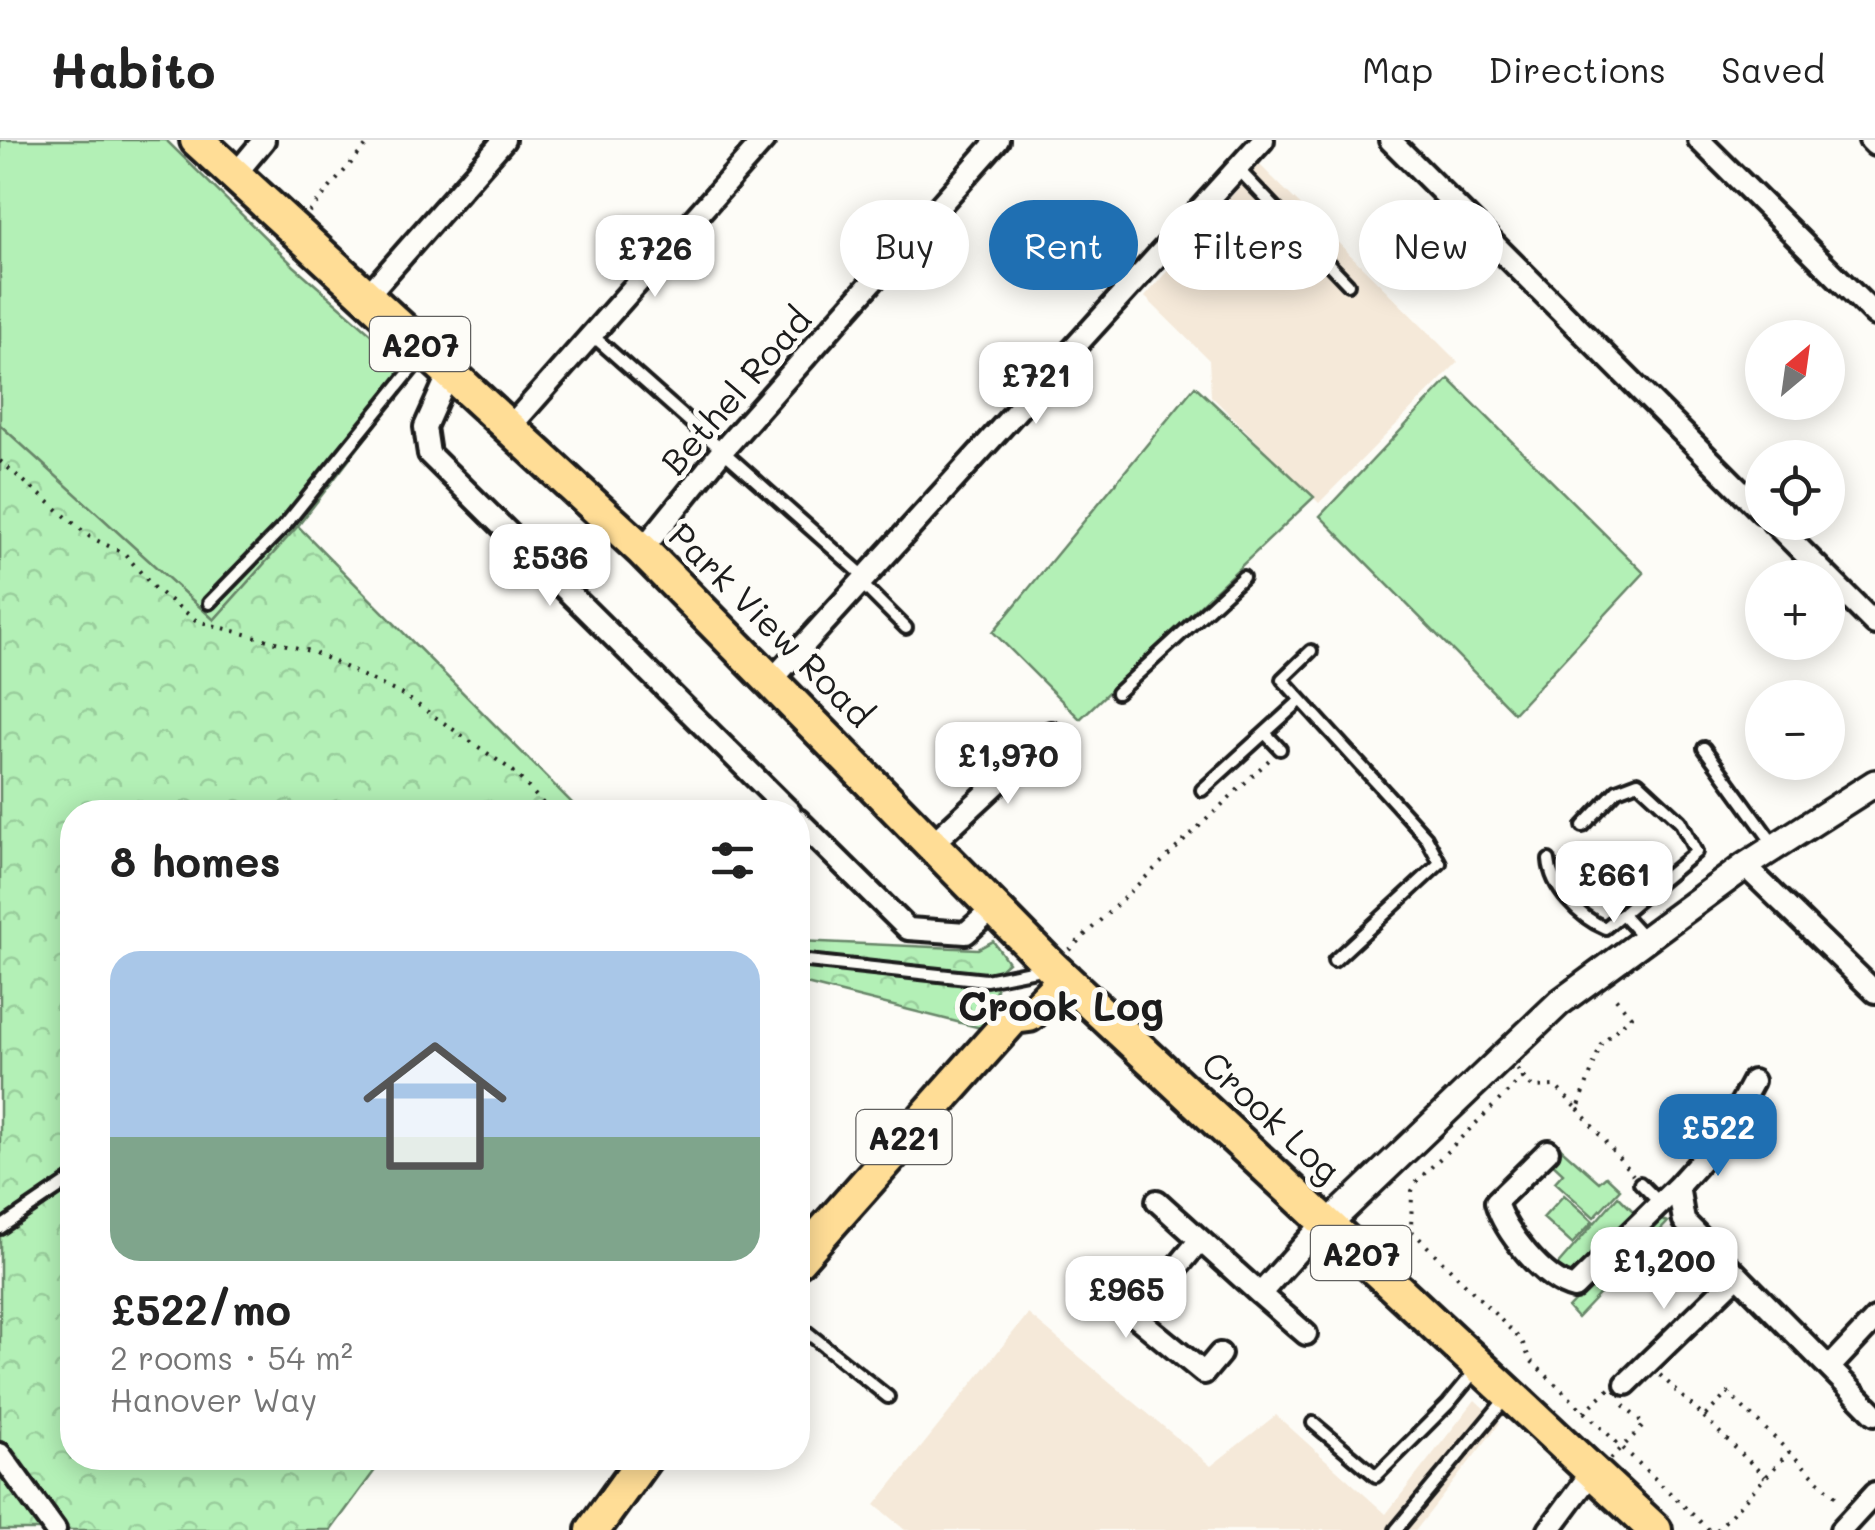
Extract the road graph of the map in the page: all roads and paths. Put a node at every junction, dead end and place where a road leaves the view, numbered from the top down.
1 (197, 140) edge
2 (264, 140) edge
3 (372, 140) edge
4 (504, 140) edge
5 (764, 140) edge
6 (998, 140) edge
7 (1263, 140) edge
8 (1390, 140) edge
9 (1700, 140) edge
10 (1237, 168) junction
11 (234, 176) junction
12 (291, 231) junction
13 (1348, 284) dead end
14 (366, 297) junction
15 (1875, 315) edge
16 (591, 334) junction
17 (439, 360) junction
18 (510, 427) junction
19 (723, 450) junction
20 (0, 462) edge
21 (1745, 495) edge
22 (1791, 540) edge
23 (642, 550) junction
24 (1244, 577) dead end
25 (863, 580) junction
26 (210, 603) dead end
27 (1875, 624) edge
28 (906, 628) dead end
29 (1311, 652) dead end
30 (772, 680) junction
31 (1116, 693) dead end
32 (1301, 700) junction
33 (1265, 732) junction
34 (1051, 733) dead end
35 (1704, 748) dead end
36 (1280, 749) joint
37 (1875, 783) edge
38 (1202, 790) dead end
39 (540, 800) edge
40 (778, 800) edge
41 (1583, 826) dead end
42 (810, 832) edge
43 (931, 845) junction
44 (1776, 846) junction
45 (1549, 860) dead end
46 (1745, 866) junction
47 (994, 909) junction
48 (1622, 914) junction
49 (1643, 938) junction
50 (810, 961) edge
51 (1334, 961) dead end
52 (1058, 973) junction
53 (1596, 975) junction
54 (1875, 992) edge
55 (1504, 1054) junction
56 (1523, 1077) junction
57 (1753, 1081) dead end
58 (1578, 1109) junction
59 (1548, 1151) dead end
60 (1640, 1183) joint
61 (1678, 1186) junction
62 (60, 1187) edge
63 (1157, 1200) dead end
64 (1660, 1203) junction
65 (1328, 1222) junction
66 (0, 1228) edge
67 (1199, 1240) junction
68 (810, 1247) edge
69 (1089, 1275) dead end
70 (1737, 1276) junction
71 (1260, 1294) junction
72 (1136, 1318) junction
73 (1875, 1320) edge
74 (1306, 1334) dead end
75 (810, 1335) edge
76 (1220, 1354) dead end
77 (1647, 1363) junction
78 (1480, 1364) junction
79 (1830, 1367) junction
80 (1617, 1386) joint
81 (1511, 1392) junction
82 (888, 1397) dead end
83 (1600, 1397) dead end
84 (1584, 1412) junction
85 (1875, 1414) edge
86 (1704, 1417) junction
87 (1313, 1423) dead end
88 (1622, 1448) junction
89 (1789, 1452) junction
90 (0, 1454) edge
91 (1600, 1467) junction
92 (636, 1470) edge
93 (1765, 1478) junction
94 (1875, 1494) edge
95 (1847, 1522) edge
96 (56, 1530) edge
97 (594, 1530) edge
98 (1396, 1530) edge
99 (1549, 1530) edge
100 (1655, 1530) edge
101 (1710, 1530) edge
102 (1717, 1530) edge

1 - 11 main road, Park View Road / A207
2 - 11 street
3 - 12 path
4 - 14 street
5 - 16 street
6 - 19 street, Bethel Road
7 - 10 street
8 - 21 street
9 - 15 street
10 - 13 lane
10 - 25 street
11 - 12 main road, Park View Road / A207
12 - 14 main road, Park View Road / A207
14 - 17 main road, Park View Road / A207
16 - 18 street
16 - 19 lane
17 - 18 main road, Park View Road / A207
17 - 26 lane
17 - 40 street
18 - 23 main road, Park View Road / A207
19 - 23 street, Bethel Road
19 - 25 lane
20 - 39 path
22 - 27 street
23 - 30 main road, Park View Road / A207
24 - 31 lane
25 - 28 lane
25 - 30 street
29 - 32 lane
30 - 43 main road, Park View Road / A207
32 - 33 lane
32 - 51 lane
33 - 36 lane
33 - 38 lane
34 - 43 street
35 - 44 lane
36 - 52 path
37 - 44 street
41 - 48 lane
42 - 47 street
43 - 47 main road, Park View Road / A207
44 - 46 street
45 - 48 lane
46 - 49 street
46 - 54 street
47 - 52 main road, Park View Road / A207
48 - 49 lane
49 - 53 street
50 - 52 lane
52 - 65 main road, Crook Log / A207
52 - 68 main road, A221
53 - 55 street
53 - 58 path
55 - 56 path
55 - 65 street
56 - 58 path
56 - 84 path
57 - 61 street
58 - 60 path
59 - 64 street
60 - 64 lane
61 - 64 street
61 - 70 street
62 - 66 lane
63 - 67 street
65 - 71 street
65 - 78 main road, Crook Log / A207
67 - 71 street
67 - 72 street
69 - 72 street
70 - 77 street
70 - 79 street
71 - 74 street
72 - 76 street
73 - 79 street
75 - 82 lane
77 - 80 street
77 - 86 path
78 - 81 main road, Crook Log / A207
78 - 87 lane
79 - 85 street
80 - 88 path
81 - 91 main road, Crook Log / A207
81 - 98 lane
83 - 84 path
84 - 88 path
86 - 89 path
86 - 93 path
88 - 91 path
88 - 101 path
89 - 93 path
89 - 95 path
90 - 96 street
91 - 99 street
91 - 100 main road, Crook Log / A207
92 - 97 main road
93 - 102 path
94 - 95 street

